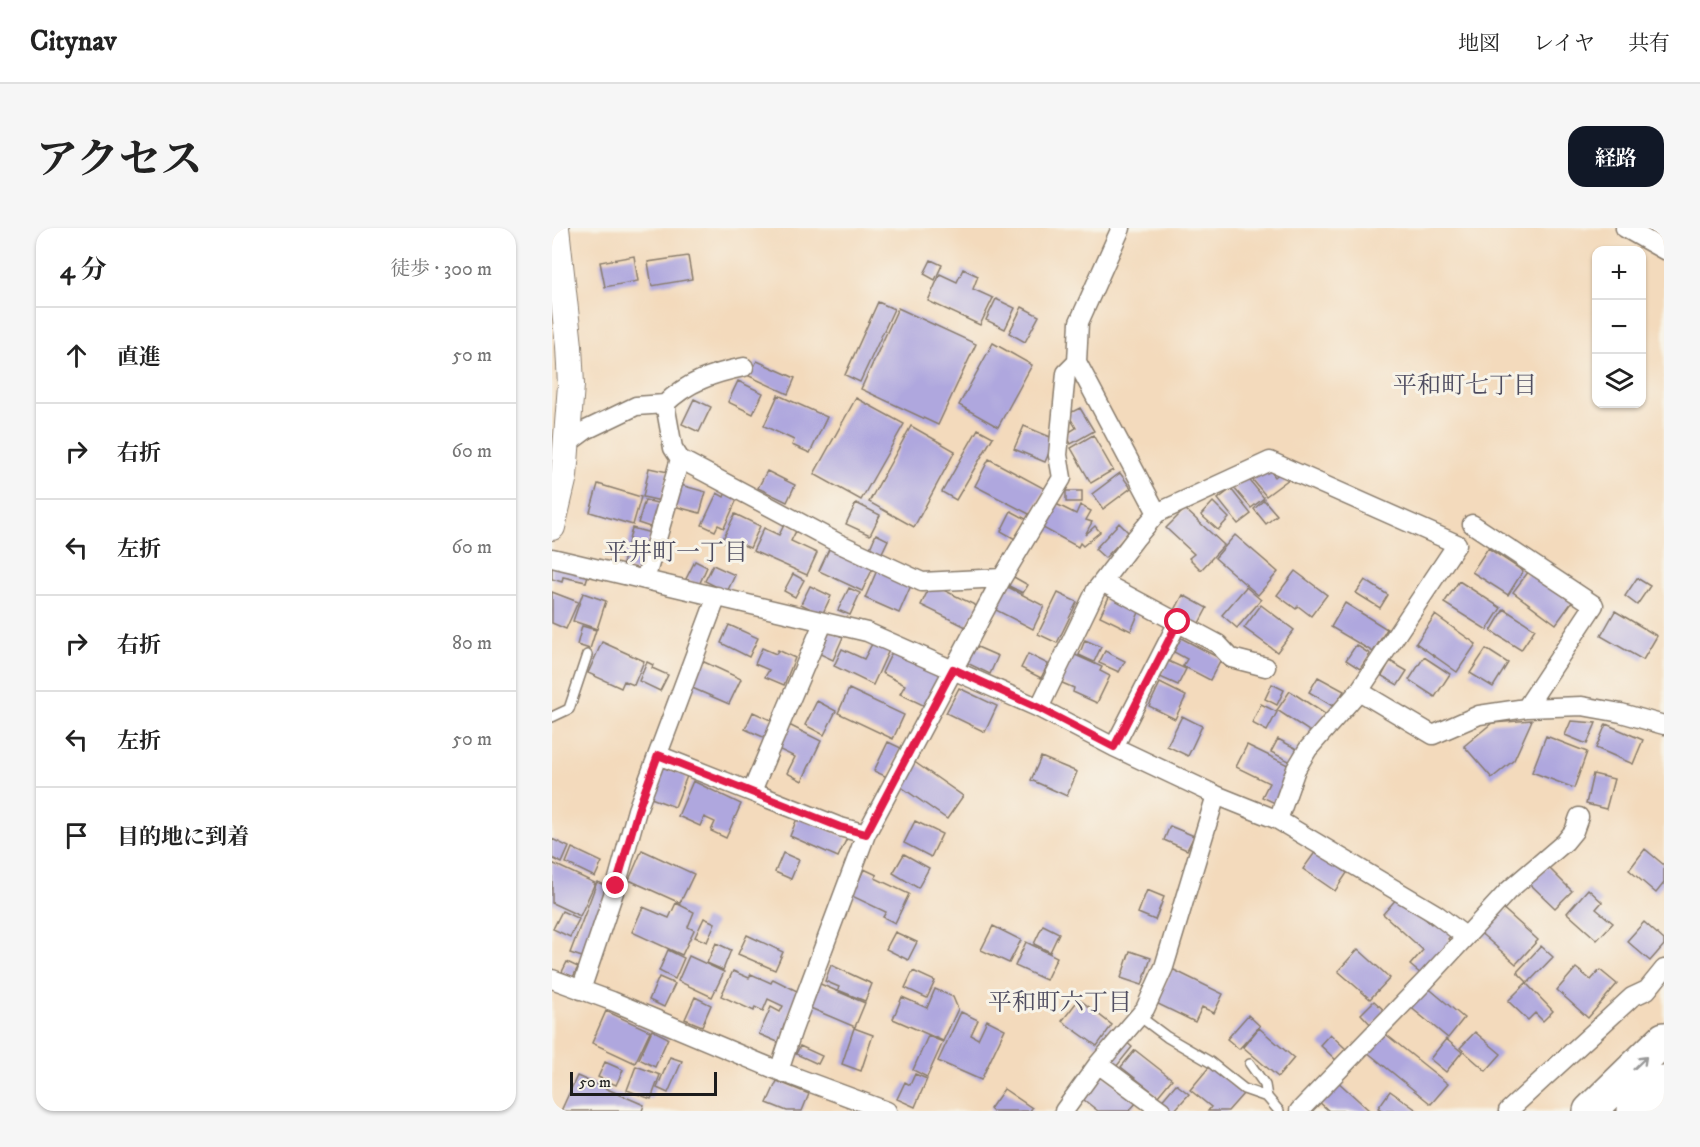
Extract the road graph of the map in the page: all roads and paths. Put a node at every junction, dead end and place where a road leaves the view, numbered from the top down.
1 (556, 228) edge
2 (1121, 228) edge
3 (1625, 228) edge
4 (1664, 250) edge
5 (1077, 362) junction
6 (744, 367) dead end
7 (665, 404) junction
8 (567, 444) junction
9 (680, 459) junction
10 (1157, 513) junction
11 (1472, 524) dead end
12 (552, 527) edge
13 (552, 558) edge
14 (1002, 578) junction
15 (645, 580) junction
16 (1102, 582) junction
17 (717, 596) junction
18 (1178, 622) junction
19 (824, 623) junction
20 (587, 654) dead end
21 (1266, 667) dead end
22 (953, 669) junction
23 (1359, 691) junction
24 (1039, 708) junction
25 (1526, 708) junction
26 (552, 717) edge
27 (1664, 726) edge
28 (1114, 747) junction
29 (658, 755) junction
30 (752, 791) junction
31 (1216, 795) junction
32 (1579, 818) dead end
33 (1278, 820) junction
34 (866, 834) junction
35 (1465, 936) junction
36 (1664, 969) edge
37 (552, 979) edge
38 (581, 990) junction
39 (1139, 1016) junction
40 (1664, 1039) edge
41 (1250, 1064) dead end
42 (1098, 1065) junction
43 (780, 1071) junction
44 (1664, 1082) edge
45 (1267, 1097) junction
46 (1624, 1099) edge
47 (1664, 1105) edge
48 (887, 1111) edge
49 (1064, 1111) edge
50 (1162, 1111) edge
51 (1279, 1111) edge
52 (1299, 1111) edge
53 (1508, 1111) edge
54 (1563, 1111) edge
55 (1590, 1111) edge
56 (1657, 1111) edge

1 - 8 street
2 - 5 street
3 - 4 street
5 - 10 street
5 - 14 street
6 - 7 street
7 - 8 street
7 - 9 street
8 - 12 street
9 - 14 street
9 - 15 street
10 - 16 street
10 - 23 street
11 - 25 street
13 - 15 street
14 - 22 street
15 - 17 street
16 - 18 street
16 - 24 street
17 - 19 street
17 - 29 street
18 - 21 street
18 - 28 street
19 - 22 street
19 - 30 street
20 - 26 lane
22 - 24 street
22 - 34 street
23 - 25 street
23 - 33 street
24 - 28 street
25 - 27 street
28 - 31 street
29 - 30 street
29 - 38 street
30 - 34 street
31 - 33 street
31 - 39 street
32 - 35 street
33 - 35 street
34 - 43 street
35 - 52 street
36 - 53 street
37 - 38 street
38 - 43 street
39 - 42 street
39 - 45 lane
46 -> 40 highway
41 - 45 lane
42 - 49 street
42 - 50 street
43 - 48 street
44 - 46 highway
45 - 51 lane
46 - 54 highway
46 - 55 highway
47 - 56 highway

